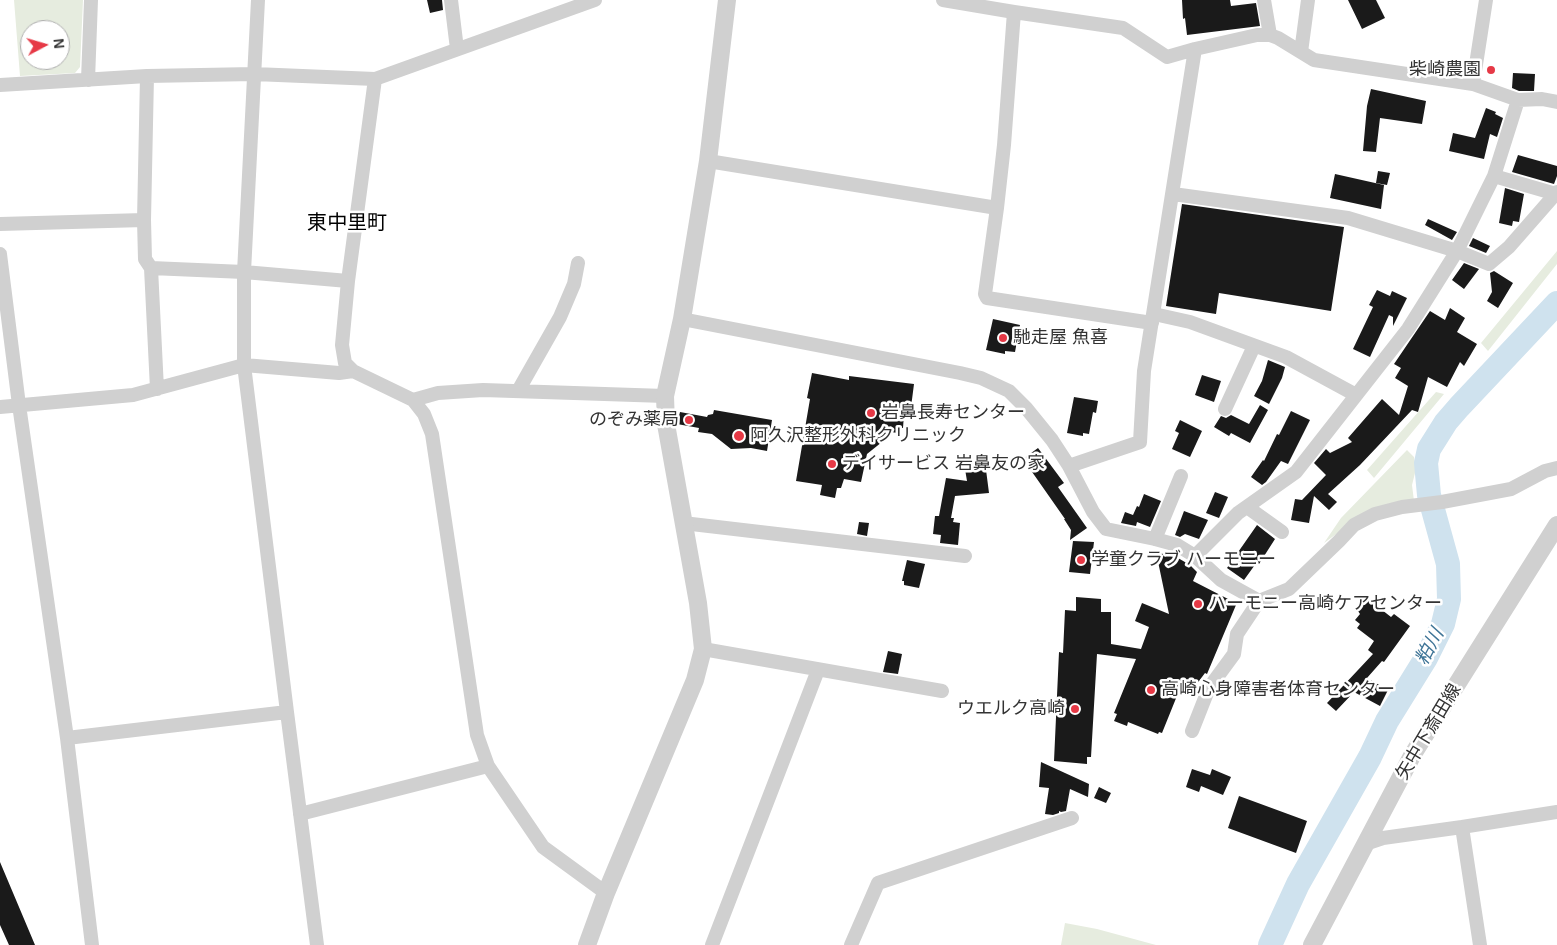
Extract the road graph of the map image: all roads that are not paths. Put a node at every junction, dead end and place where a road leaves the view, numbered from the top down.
1 (91, 0) edge
2 (258, 0) edge
3 (451, 0) edge
4 (592, 0) edge
5 (727, 0) edge
6 (943, 0) edge
7 (1264, 0) edge
8 (1308, 0) edge
9 (1486, 0) edge
10 (980, 3) edge
11 (1014, 12) junction
12 (1270, 35) junction
13 (457, 49) junction
14 (1195, 49) junction
15 (1300, 52) junction
16 (254, 74) junction
17 (147, 76) junction
18 (375, 79) junction
19 (88, 80) junction
20 (1473, 84) junction
21 (0, 85) edge
22 (1518, 100) junction
23 (1557, 102) edge
24 (708, 161) junction
25 (1494, 176) junction
26 (1556, 193) edge
27 (1173, 194) junction
28 (997, 208) junction
29 (144, 220) junction
30 (0, 224) edge
31 (1457, 251) junction
32 (0, 254) edge
33 (578, 262) dead end
34 (151, 268) junction
35 (244, 272) junction
36 (348, 281) junction
37 (1153, 318) junction
38 (682, 319) junction
39 (1254, 346) junction
40 (244, 366) junction
41 (353, 371) junction
42 (157, 388) junction
43 (518, 391) junction
44 (1356, 395) junction
45 (665, 396) junction
46 (413, 400) junction
47 (19, 405) junction
48 (0, 406) edge
49 (1225, 409) dead end
50 (1069, 466) junction
51 (1557, 468) edge
52 (1181, 476) dead end
53 (1247, 507) junction
54 (683, 523) junction
55 (1557, 525) edge
56 (1282, 532) dead end
57 (1155, 539) junction
58 (965, 556) dead end
59 (1195, 556) junction
60 (1259, 601) junction
61 (703, 649) junction
62 (818, 670) junction
63 (942, 691) dead end
64 (286, 712) junction
65 (1192, 730) dead end
66 (67, 738) junction
67 (488, 766) junction
68 (1557, 812) edge
69 (300, 814) junction
70 (1072, 818) dead end
71 (1462, 828) junction
72 (1365, 844) junction
73 (606, 893) junction
74 (92, 945) edge
75 (317, 945) edge
76 (589, 945) edge
77 (712, 945) edge
78 (851, 945) edge
79 (1312, 945) edge
80 (1480, 945) edge

1 - 19 street
2 - 16 street
3 - 13 street
4 - 13 street
5 - 24 street
6 - 10 street
7 - 12 street
8 - 15 street
9 - 20 street
10 - 11 street
11 - 14 street
11 - 28 street
12 - 14 street
12 - 15 street
13 - 18 street
14 - 27 street
15 - 20 street
16 - 17 street
16 - 18 street
16 - 35 street
17 - 19 street
17 - 29 street
18 - 36 street
19 - 21 street
20 - 22 street
22 - 23 street
22 - 25 street
24 - 28 street
24 - 38 street
25 - 26 street
25 - 31 street
26 - 31 street
27 - 31 street
27 - 37 street
28 - 37 street
29 - 30 street
29 - 34 street
31 - 44 street
32 - 47 street
33 - 43 street
34 - 35 street
34 - 42 street
35 - 36 street
35 - 40 street
36 - 41 street
37 - 39 street
37 - 50 street
38 - 45 street
38 - 50 street
39 - 44 street
39 - 49 street
40 - 41 street
40 - 42 street
40 - 64 street
41 - 46 street
42 - 47 street
43 - 45 street
43 - 46 street
44 - 53 street
45 - 54 street
46 - 67 street
47 - 48 street
47 - 66 street
50 - 57 street
51 - 60 street
52 - 57 street
53 - 56 street
53 - 59 street
54 - 58 street
54 - 61 street
55 - 72 street, 矢中下斎田線
57 - 59 street
59 - 60 street
60 - 65 street
61 - 62 street
61 - 73 street
62 - 63 street
62 - 77 street
64 - 66 street
64 - 69 street
66 - 74 street
67 - 69 street
67 - 73 street
68 - 71 street
69 - 75 street
70 - 78 street
71 - 72 street
71 - 80 street
72 - 79 street, 矢中下斎田線
73 - 76 street

